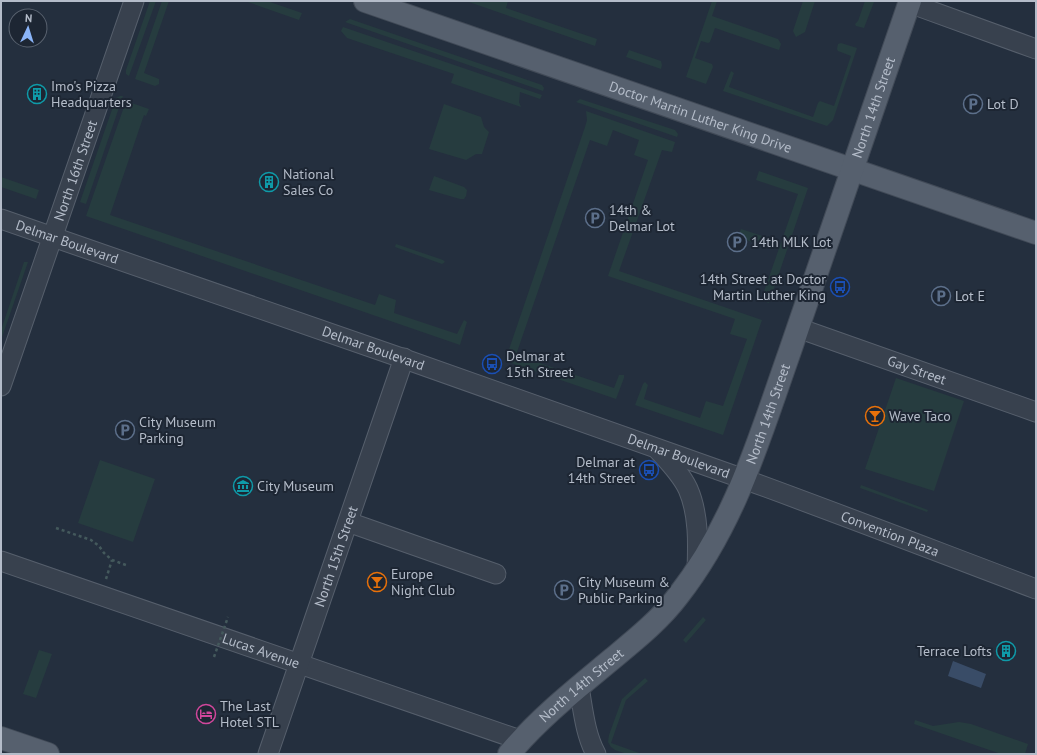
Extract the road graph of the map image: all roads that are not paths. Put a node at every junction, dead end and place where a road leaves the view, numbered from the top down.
1 (134, 1) edge
2 (365, 1) edge
3 (910, 2) edge
4 (1036, 49) edge
5 (852, 168) junction
6 (1, 219) edge
7 (1036, 233) edge
8 (53, 236) junction
9 (798, 328) junction
10 (404, 358) junction
11 (1, 386) edge
12 (1036, 412) edge
13 (655, 448) junction
14 (744, 479) junction
15 (348, 522) junction
16 (1, 561) edge
17 (697, 570) junction
18 (496, 574) dead end
19 (1036, 589) edge
20 (299, 664) junction
21 (579, 687) junction
22 (1, 738) edge
23 (515, 747) edge
24 (48, 754) edge
25 (268, 754) edge
26 (596, 754) edge

1 - 8 street, North 16th Street
2 - 5 main road, Doctor Martin Luther King Drive
3 - 4 street
3 - 5 main road, North 14th Street
5 - 7 main road, Doctor Martin Luther King Drive
5 - 9 main road, North 14th Street
6 - 8 street, Delmar Boulevard
8 - 10 street, Delmar Boulevard
8 - 11 street, North 16th Street
9 - 12 street, Gay Street
9 - 14 main road, North 14th Street
10 - 13 street, Delmar Boulevard
10 - 15 street, North 15th Street
13 - 14 street, Delmar Boulevard
13 - 17 street
14 - 17 main road, North 14th Street
14 - 19 street, Convention Plaza
15 - 18 street
15 - 20 street, North 15th Street
16 - 20 street, Lucas Avenue
17 - 21 main road, North 14th Street
20 - 23 street, Lucas Avenue
20 - 25 street, North 15th Street
21 - 23 main road, North 14th Street
21 - 26 street
22 - 24 main road

